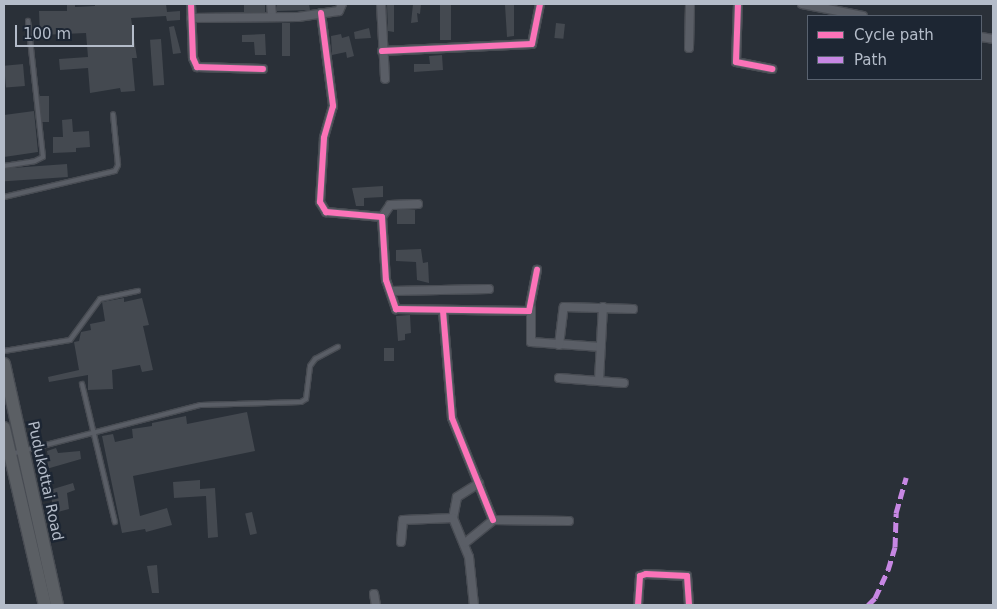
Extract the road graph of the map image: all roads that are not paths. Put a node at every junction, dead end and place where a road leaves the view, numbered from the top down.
1 (191, 4) edge
2 (271, 4) edge
3 (342, 4) edge
4 (381, 4) edge
5 (540, 4) edge
6 (690, 4) edge
7 (738, 4) edge
8 (802, 4) edge
9 (321, 13) junction
10 (858, 15) edge
11 (272, 16) junction
12 (191, 18) junction
13 (28, 21) dead end
14 (689, 48) dead end
15 (382, 51) junction
16 (263, 69) dead end
17 (772, 69) dead end
18 (385, 78) dead end
19 (113, 114) dead end
20 (4, 166) edge
21 (4, 197) edge
22 (418, 204) dead end
23 (382, 217) junction
24 (537, 270) dead end
25 (489, 289) dead end
26 (138, 291) dead end
27 (392, 291) junction
28 (603, 307) junction
29 (531, 308) junction
30 (633, 309) dead end
31 (443, 311) junction
32 (558, 345) junction
33 (601, 347) junction
34 (338, 348) dead end
35 (4, 350) edge
36 (4, 364) edge
37 (559, 378) dead end
38 (600, 380) junction
39 (624, 383) dead end
40 (82, 384) dead end
41 (4, 428) edge
42 (94, 432) junction
43 (15, 453) junction
44 (479, 484) junction
45 (453, 518) junction
46 (492, 520) junction
47 (569, 521) dead end
48 (115, 522) dead end
49 (401, 542) dead end
50 (465, 543) junction
51 (374, 594) dead end
52 (45, 605) edge
53 (57, 605) edge
54 (376, 605) edge
55 (474, 605) edge
56 (638, 605) edge
57 (689, 605) edge

1 - 12 street
2 - 11 street
3 - 9 street
4 - 15 street
5 - 15 street
6 - 14 street
7 - 17 street
8 - 10 street
9 - 11 street
9 - 23 street
11 - 12 street
12 - 16 street
13 - 20 lane
15 - 18 street
19 - 21 lane
22 - 23 street
23 - 27 street
24 - 29 street
25 - 27 street
26 - 35 lane
27 - 31 street
28 - 30 street
28 - 32 street
28 - 33 street
29 - 31 street
29 - 32 street
31 - 44 street
32 - 33 street
33 - 38 street
34 - 42 lane
36 - 43 highway, Pudukottai Road
37 - 38 street
38 - 39 street
40 - 42 lane
41 - 43 highway, Pudukottai Road
42 - 43 lane
42 - 48 lane
43 - 52 highway, Pudukottai Road
43 - 53 highway, Pudukottai Road
44 - 45 street
44 - 46 street
45 - 49 street
45 - 50 street
46 - 47 street
46 - 50 street
50 - 55 street
51 - 54 street
56 - 57 street

